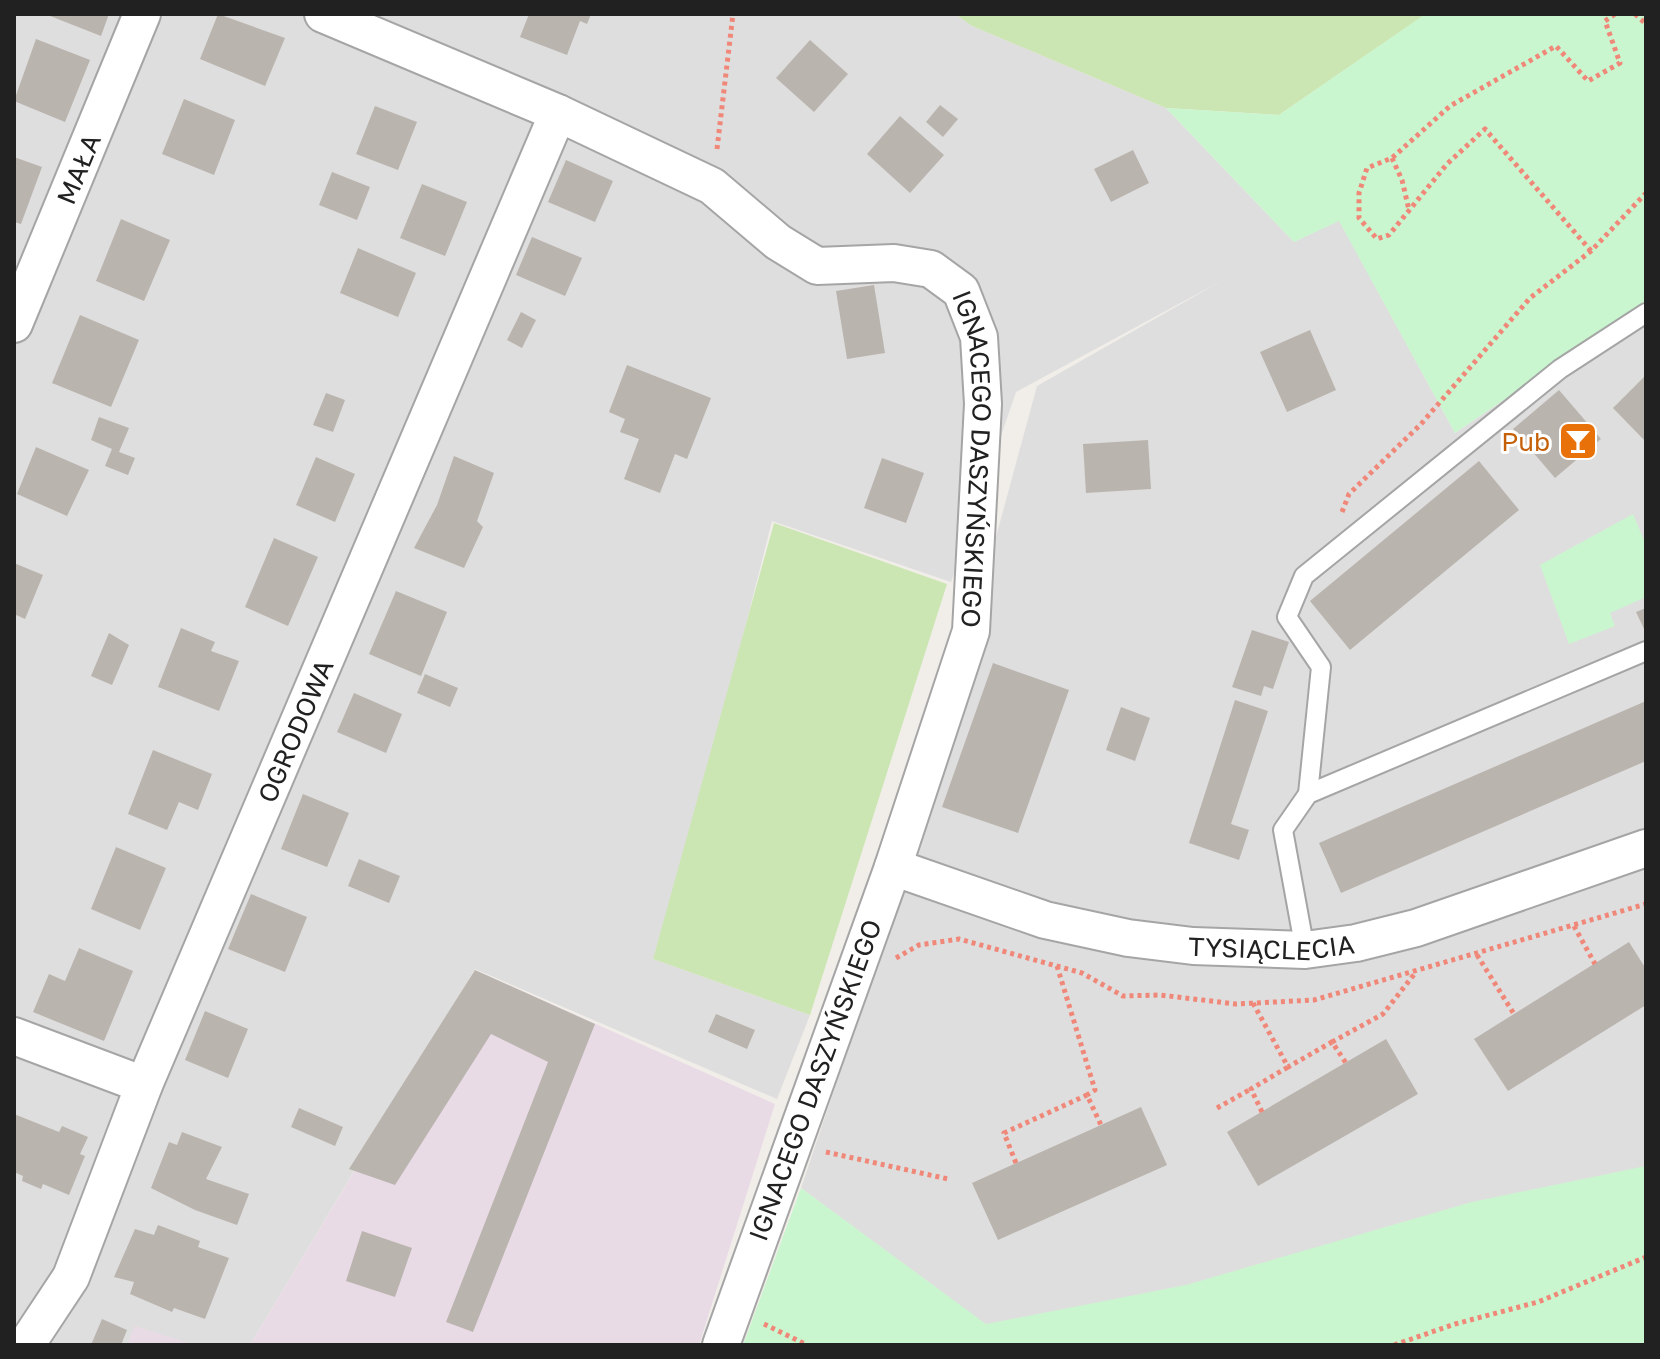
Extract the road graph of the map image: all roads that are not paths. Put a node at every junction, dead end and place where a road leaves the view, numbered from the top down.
1 (142, 14) edge
2 (323, 14) edge
3 (558, 113) junction
4 (1646, 313) edge
5 (14, 324) edge
6 (1646, 651) edge
7 (1308, 794) junction
8 (1646, 848) edge
9 (893, 867) junction
10 (1305, 950) junction
11 (14, 1036) edge
12 (144, 1085) junction
13 (26, 1345) edge
14 (721, 1345) edge

1 - 5 street, MAŁA
2 - 3 street, IGNACEGO DASZYŃSKIEGO
3 - 9 street, IGNACEGO DASZYŃSKIEGO
3 - 12 street, OGRODOWA
4 - 7 lane
6 - 7 lane
7 - 10 lane
8 - 10 street, TYSIĄCLECIA
9 - 10 street, TYSIĄCLECIA
9 - 14 street, IGNACEGO DASZYŃSKIEGO
11 - 12 street
12 - 13 street, OGRODOWA

